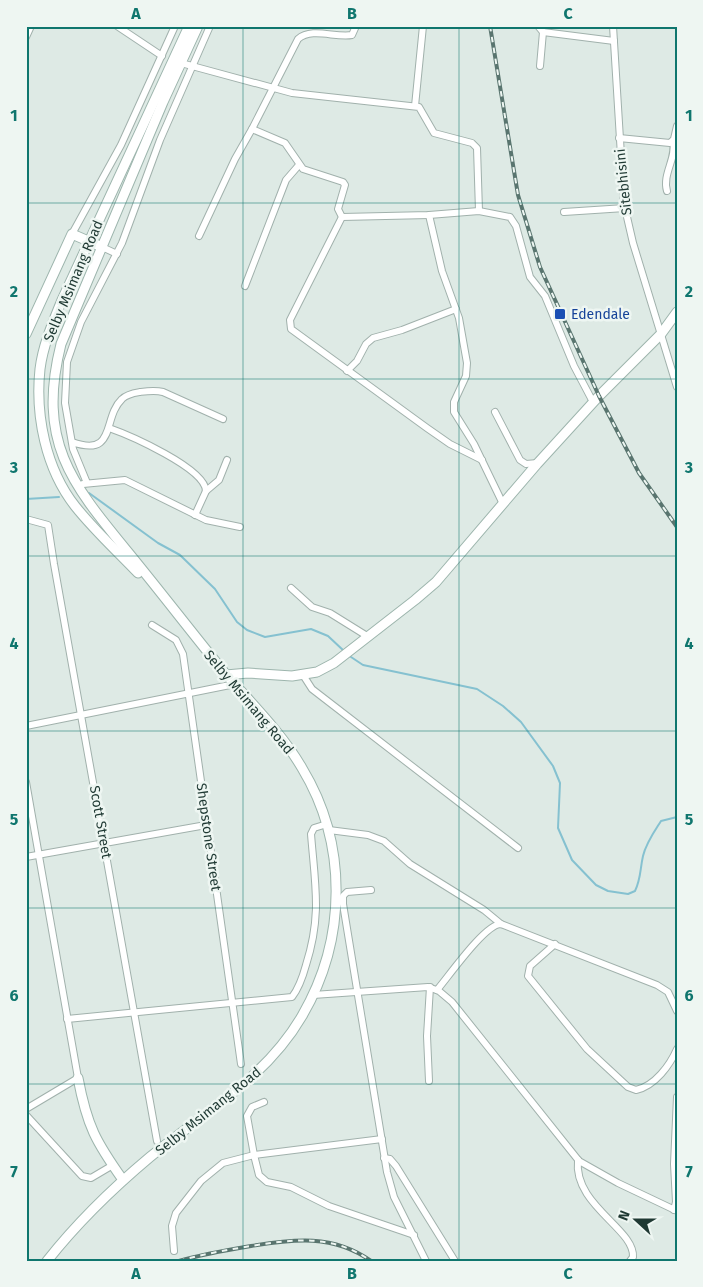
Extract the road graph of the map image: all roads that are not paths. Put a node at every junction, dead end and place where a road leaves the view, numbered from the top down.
1 (31, 26) edge
2 (117, 26) edge
3 (175, 26) edge
4 (189, 26) edge
5 (198, 26) edge
6 (210, 26) edge
7 (356, 26) edge
8 (423, 26) edge
9 (613, 26) edge
10 (541, 29) edge
11 (26, 37) edge
12 (614, 41) junction
13 (162, 56) junction
14 (181, 62) junction
15 (193, 64) junction
16 (540, 66) dead end
17 (271, 88) junction
18 (415, 106) junction
19 (677, 126) edge
20 (252, 129) junction
21 (619, 138) junction
22 (673, 141) junction
23 (299, 165) junction
24 (667, 191) dead end
25 (625, 208) junction
26 (479, 211) junction
27 (564, 212) dead end
28 (429, 215) junction
29 (342, 217) junction
30 (72, 234) junction
31 (199, 236) dead end
32 (88, 241) junction
33 (102, 247) junction
34 (117, 254) junction
35 (245, 286) dead end
36 (456, 309) junction
37 (677, 312) edge
38 (26, 334) edge
39 (661, 334) junction
40 (348, 371) junction
41 (677, 387) edge
42 (593, 402) junction
43 (495, 412) dead end
44 (223, 419) dead end
45 (109, 428) junction
46 (72, 442) junction
47 (227, 460) dead end
48 (482, 460) junction
49 (538, 463) junction
50 (87, 483) junction
51 (77, 488) junction
52 (206, 491) junction
53 (503, 504) junction
54 (196, 515) junction
55 (26, 518) edge
56 (240, 527) dead end
57 (292, 588) dead end
58 (166, 602) junction
59 (152, 626) dead end
60 (365, 638) junction
61 (226, 674) junction
62 (303, 675) junction
63 (235, 684) junction
64 (189, 694) junction
65 (82, 716) junction
66 (26, 726) edge
67 (26, 782) edge
68 (206, 825) junction
69 (328, 827) junction
70 (105, 843) junction
71 (518, 848) dead end
72 (38, 854) junction
73 (26, 857) edge
74 (372, 890) dead end
75 (336, 924) junction
76 (346, 924) junction
77 (501, 924) junction
78 (555, 944) junction
79 (430, 987) junction
80 (438, 990) junction
81 (357, 993) junction
82 (313, 995) junction
83 (234, 1002) junction
84 (677, 1011) edge
85 (134, 1012) junction
86 (67, 1019) junction
87 (677, 1049) edge
88 (241, 1064) dead end
89 (78, 1078) junction
90 (429, 1081) dead end
91 (677, 1097) edge
92 (264, 1102) dead end
93 (26, 1109) edge
94 (26, 1115) edge
95 (382, 1139) junction
96 (157, 1141) dead end
97 (254, 1155) junction
98 (384, 1158) junction
99 (578, 1160) junction
100 (113, 1165) junction
101 (124, 1180) junction
102 (675, 1211) edge
103 (414, 1235) junction
104 (174, 1251) dead end
105 (633, 1260) edge
106 (47, 1261) edge
107 (426, 1261) edge
108 (455, 1261) edge

1 - 11 street
2 - 13 street
3 - 13 street
4 - 32 main road, Selby Msimang Road
5 - 14 main road, Selby Msimang Road
6 - 15 street
7 - 17 street
8 - 18 street
9 - 12 street, Sitebhisini
10 - 12 street
10 - 16 street
12 - 21 street, Sitebhisini
13 - 30 street
14 - 15 street
14 - 33 main road, Selby Msimang Road
15 - 17 street
15 - 34 street
17 - 18 street
17 - 20 street
18 - 26 street
19 - 22 street
20 - 23 street
20 - 31 street
21 - 22 street
21 - 25 street, Sitebhisini
22 - 24 street
23 - 29 street
23 - 35 street
25 - 27 street
25 - 39 street, Sitebhisini
26 - 28 street
26 - 42 street
28 - 29 street
28 - 36 street
29 - 40 street
30 - 32 main road
30 - 38 main road
32 - 33 main road
32 - 58 main road, Selby Msimang Road
33 - 34 street
33 - 51 main road, Selby Msimang Road
34 - 46 street
36 - 40 street
36 - 48 street
37 - 39 main road
39 - 41 street, Sitebhisini
39 - 42 main road
40 - 48 street
42 - 49 main road
43 - 49 street
44 - 45 street
45 - 46 street
45 - 52 street
46 - 50 street
47 - 52 street
48 - 53 street
49 - 53 main road
50 - 51 street
50 - 54 street
51 - 58 main road, Selby Msimang Road
52 - 54 street
53 - 60 main road
54 - 56 street
55 - 65 street, Scott Street
57 - 60 street
58 - 61 main road, Selby Msimang Road
59 - 64 street, Shepstone Street
60 - 62 main road
61 - 62 main road
61 - 63 main road, Selby Msimang Road
62 - 71 street
63 - 64 street
63 - 69 main road, Selby Msimang Road
64 - 65 street
64 - 68 street, Shepstone Street
65 - 66 street
65 - 70 street, Scott Street
67 - 72 street
68 - 70 street
68 - 83 street, Shepstone Street
69 - 75 main road, Selby Msimang Road
69 - 77 street
69 - 83 street
70 - 72 street
70 - 85 street, Scott Street
72 - 73 street
72 - 86 street
74 - 76 street
75 - 76 street
75 - 82 main road, Selby Msimang Road
76 - 81 street
77 - 78 street
77 - 80 street
78 - 84 street
78 - 87 street
79 - 80 street
79 - 81 street
79 - 90 street
80 - 99 street
81 - 82 street
81 - 95 street
82 - 101 main road, Selby Msimang Road
83 - 85 street
83 - 88 street, Shepstone Street
85 - 86 street
85 - 96 street, Scott Street
86 - 89 street
89 - 93 street
89 - 100 main road
91 - 102 street
92 - 97 street
94 - 100 street
95 - 97 street
95 - 98 street
97 - 103 street
97 - 104 street
98 - 103 street
98 - 108 street
99 - 102 street
99 - 105 street
100 - 101 main road
101 - 106 main road, Selby Msimang Road
103 - 107 street

